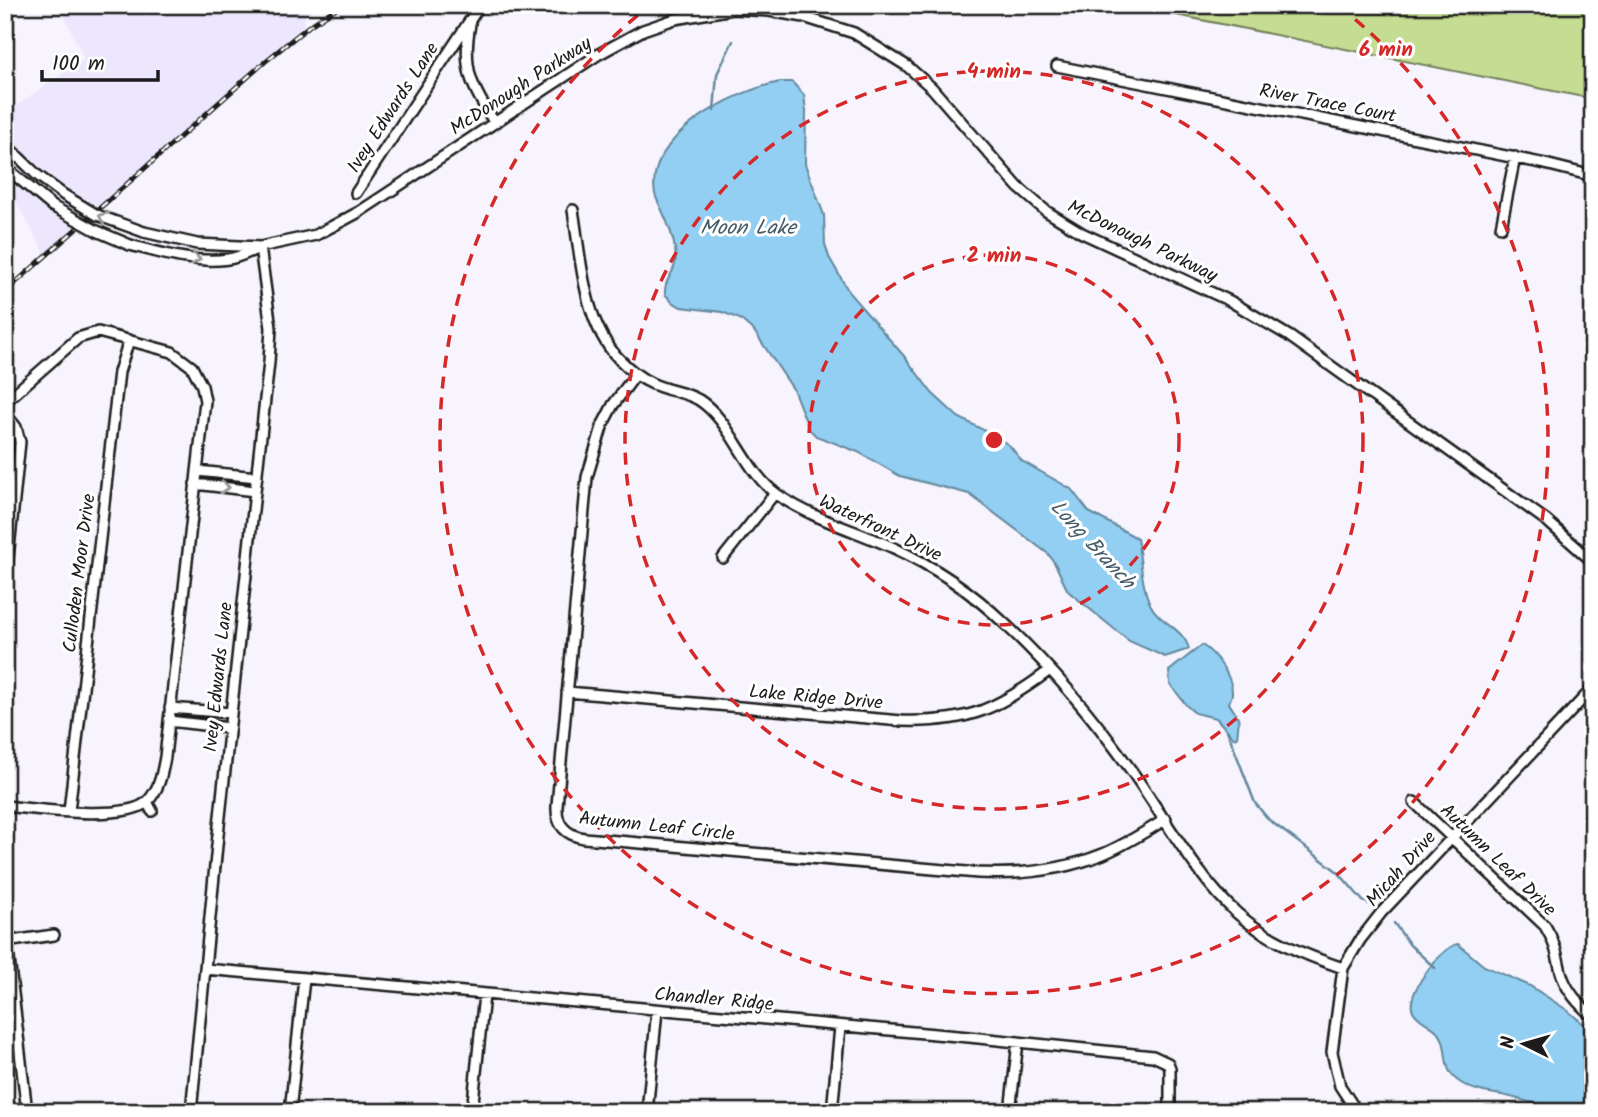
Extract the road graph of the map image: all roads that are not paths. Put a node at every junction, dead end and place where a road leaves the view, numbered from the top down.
1 (480, 5) edge
2 (471, 20) junction
3 (1057, 66) dead end
4 (495, 123) junction
5 (5, 144) edge
6 (1515, 158) junction
7 (5, 167) edge
8 (1593, 176) edge
9 (356, 193) dead end
10 (573, 210) dead end
11 (1501, 227) dead end
12 (260, 247) junction
13 (129, 340) junction
14 (636, 374) junction
15 (5, 402) edge
16 (5, 414) edge
17 (197, 471) junction
18 (257, 477) junction
19 (195, 484) junction
20 (255, 491) junction
21 (775, 493) junction
22 (723, 558) dead end
23 (1593, 562) edge
24 (5, 587) edge
25 (1050, 670) junction
26 (1593, 688) edge
27 (567, 692) junction
28 (170, 708) junction
29 (231, 713) junction
30 (169, 721) junction
31 (229, 728) junction
32 (147, 802) junction
33 (1414, 802) dead end
34 (5, 806) edge
35 (69, 811) junction
36 (152, 811) dead end
37 (1166, 819) junction
38 (1451, 838) junction
39 (54, 935) dead end
40 (6, 942) edge
41 (1343, 968) junction
42 (205, 970) junction
43 (304, 978) junction
44 (484, 995) junction
45 (657, 1010) junction
46 (1593, 1017) edge
47 (841, 1027) junction
48 (1018, 1042) junction
49 (27, 1112) edge
50 (191, 1112) edge
51 (290, 1112) edge
52 (472, 1112) edge
53 (647, 1112) edge
54 (832, 1112) edge
55 (1010, 1112) edge
56 (1170, 1112) edge
57 (1356, 1112) edge

1 - 2 street, Ivey Edwards Lane
2 - 4 street
2 - 9 street, Ivey Edwards Lane
3 - 6 street, River Trace Court
4 - 12 street, McDonough Parkway
4 - 23 street, McDonough Parkway
12 -> 5 street, McDonough Parkway, bridge
6 - 8 street, River Trace Court
6 - 11 street
7 -> 12 street, bridge
10 - 14 street, Waterfront Drive
12 - 18 street, Ivey Edwards Lane
13 - 15 street
13 - 17 street
13 - 35 street, Culloden Moor Drive
14 - 21 street, Waterfront Drive
14 - 27 street, Autumn Leaf Circle
16 - 24 street
17 - 18 street
17 - 19 street
18 - 20 street, Ivey Edwards Lane
19 -> 20 street
19 - 28 street
20 - 29 street, Ivey Edwards Lane
21 - 22 street
21 - 25 street, Waterfront Drive
25 - 27 street, Lake Ridge Drive
25 - 37 street, Waterfront Drive
26 - 38 street, Micah Drive
27 - 37 street, Autumn Leaf Circle
28 - 29 street
28 - 30 street
29 - 31 street, Ivey Edwards Lane
30 - 31 street
30 - 32 street
31 - 42 street, Ivey Edwards Lane
32 - 35 street
32 - 36 street
33 - 38 street, Autumn Leaf Drive
34 - 35 street
37 - 41 street, Waterfront Drive
38 - 41 street, Micah Drive
38 - 46 street, Autumn Leaf Drive
39 - 40 street
40 - 49 street
41 - 57 street, Micah Drive
42 - 43 street, Chandler Ridge
42 - 50 street, Ivey Edwards Lane
43 - 44 street, Chandler Ridge
43 - 51 street
44 - 45 street, Chandler Ridge
44 - 52 street
45 - 47 street, Chandler Ridge
45 - 53 street
47 - 48 street, Chandler Ridge
47 - 54 street
48 - 55 street
48 - 56 street, Chandler Ridge

